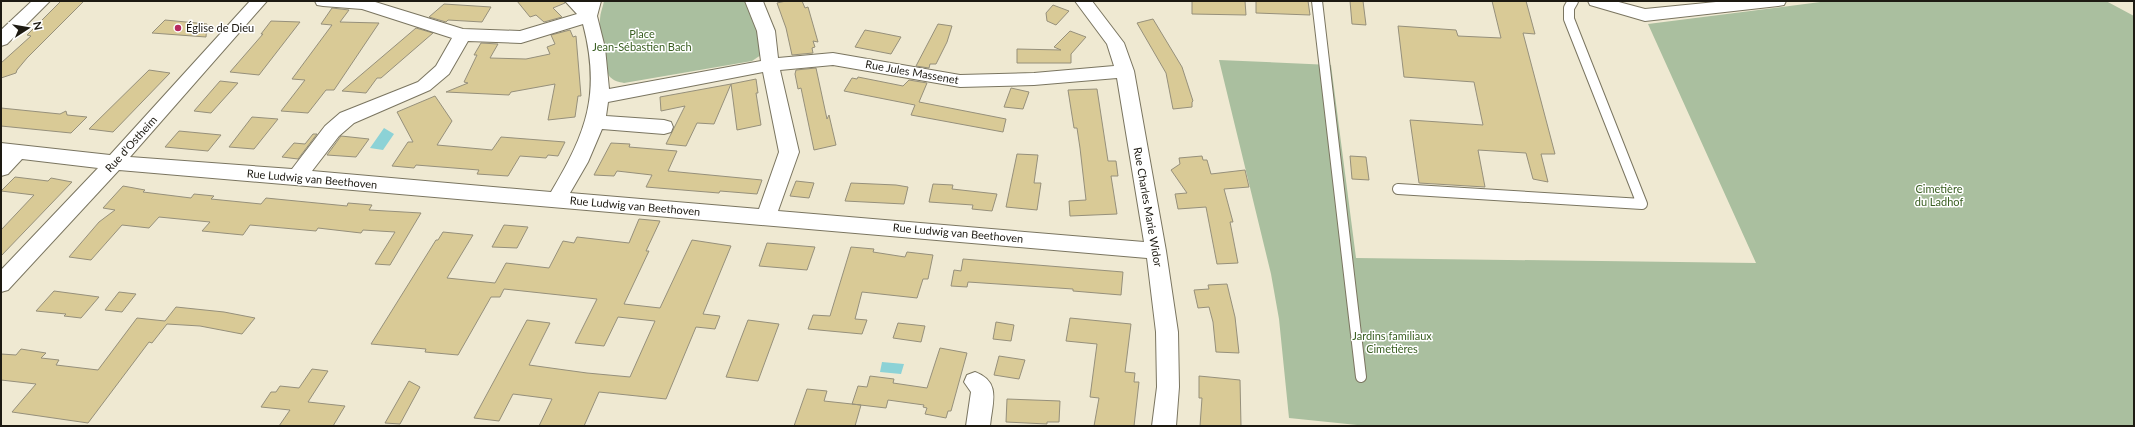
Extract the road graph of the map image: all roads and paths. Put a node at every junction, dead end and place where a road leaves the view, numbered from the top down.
1 (42, 1) edge
2 (259, 1) edge
3 (323, 1) edge
4 (573, 1) edge
5 (753, 1) edge
6 (1083, 1) edge
7 (1317, 1) edge
8 (1573, 1) edge
9 (1596, 1) edge
10 (1778, 1) edge
11 (1742, 3) edge
12 (591, 8) edge
13 (462, 35) junction
14 (1, 40) edge
15 (770, 65) junction
16 (1125, 71) junction
17 (601, 97) junction
18 (596, 122) junction
19 (664, 127) dead end
20 (10, 151) edge
21 (114, 163) junction
22 (1, 169) edge
23 (297, 177) junction
24 (1398, 189) dead end
25 (557, 199) junction
26 (766, 217) junction
27 (1156, 250) junction
28 (1, 284) edge
29 (1361, 377) dead end
30 (975, 382) dead end
31 (978, 426) edge
32 (1164, 426) edge

1 - 14 street
2 - 21 street, Rue d'Ostheim
3 - 13 street
4 - 12 street
5 - 15 street
6 - 16 street, Rue Charles Marie Widor
7 - 29 lane
8 - 24 lane
9 - 11 street
10 - 11 street
12 - 13 street
12 - 17 street
13 - 23 street
15 - 16 street, Rue Jules Massenet
15 - 17 street
15 - 26 street
16 - 27 street, Rue Charles Marie Widor
17 - 18 street
18 - 19 street
18 - 25 street
20 - 21 street, Rue Ludwig van Beethoven
20 - 22 street
21 - 23 street, Rue Ludwig van Beethoven
21 - 28 street, Rue d'Ostheim
23 - 25 street, Rue Ludwig van Beethoven
25 - 26 street, Rue Ludwig van Beethoven
26 - 27 street, Rue Ludwig van Beethoven
27 - 32 street, Rue Charles Marie Widor
30 - 31 street

